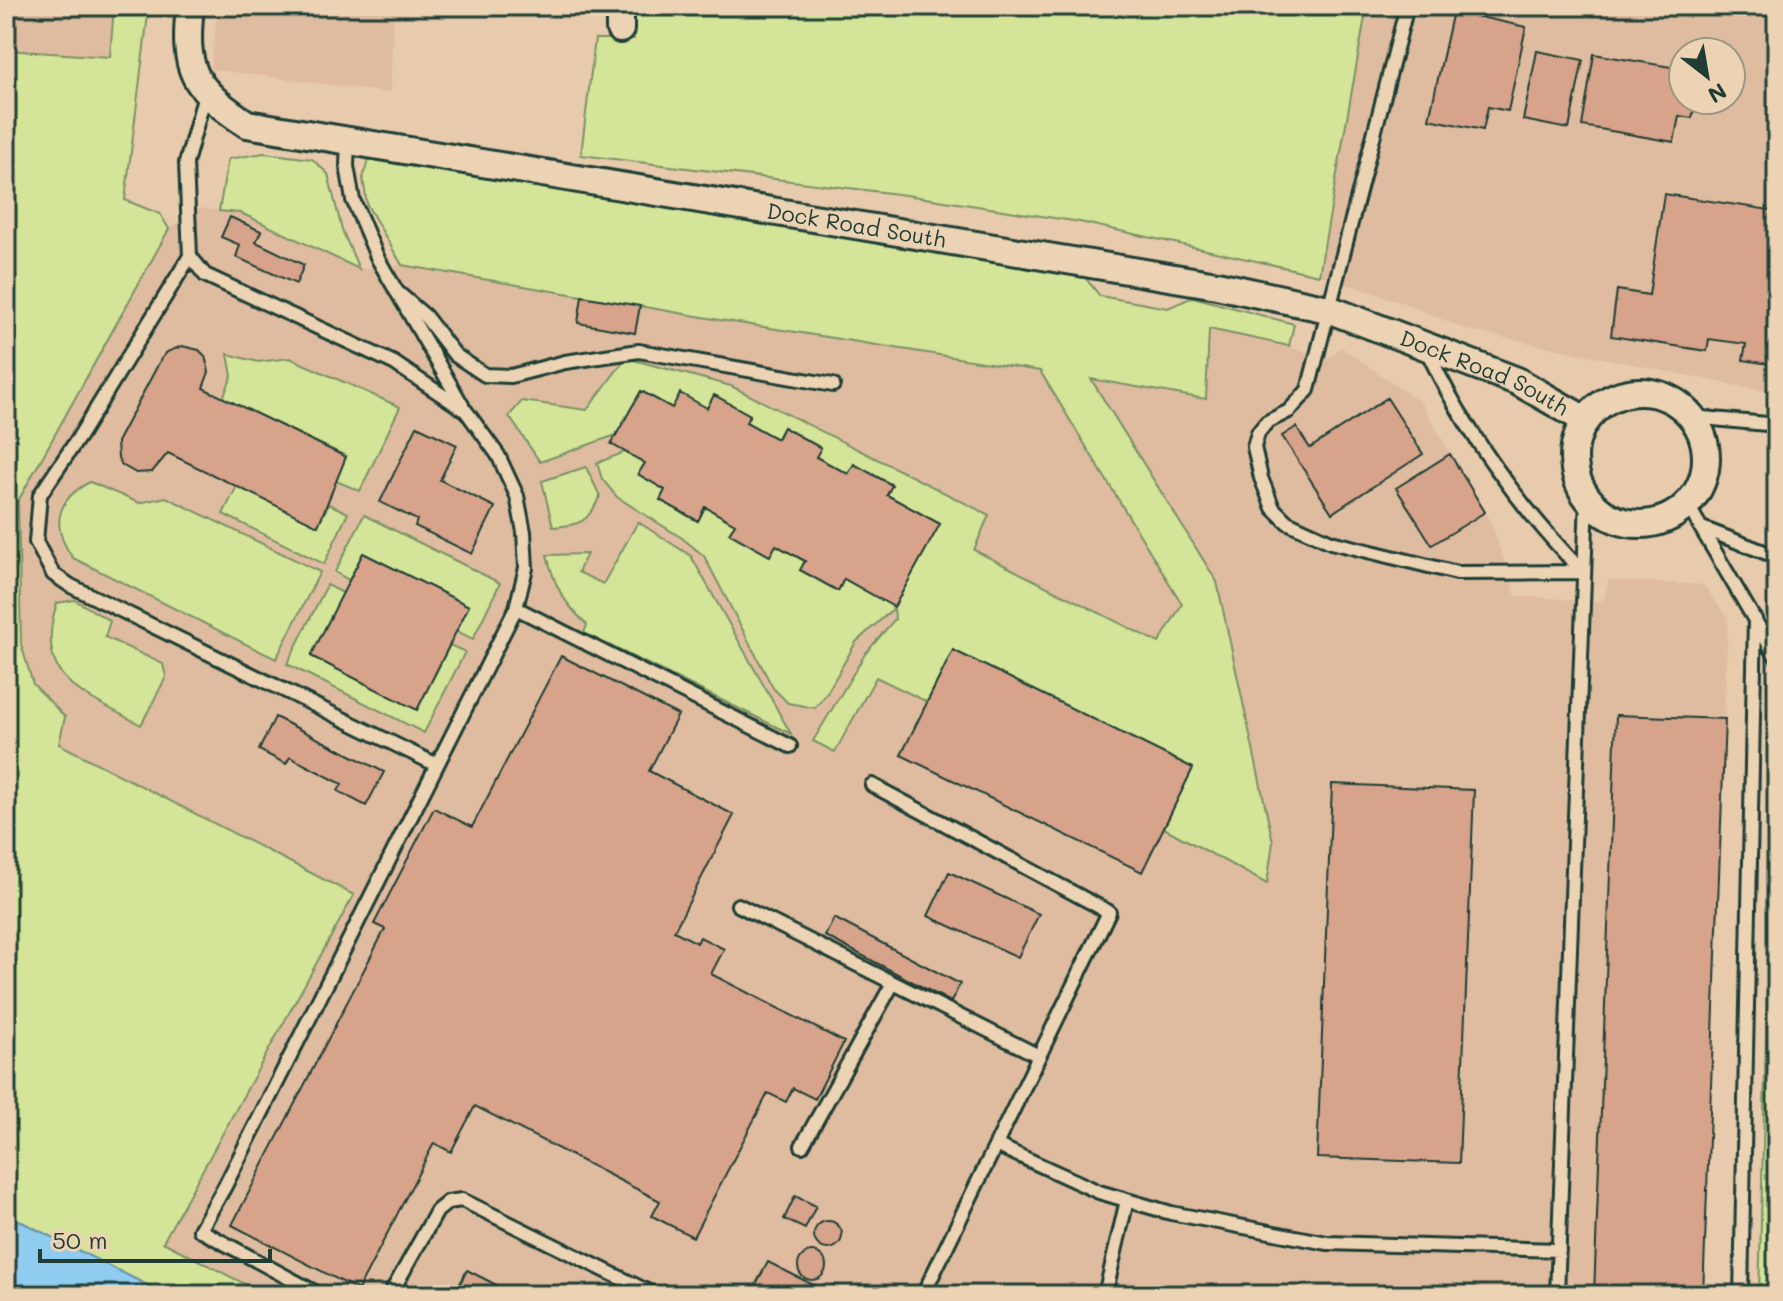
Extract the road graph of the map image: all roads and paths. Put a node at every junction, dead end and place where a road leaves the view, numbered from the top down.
1 (190, 6) edge
2 (1407, 6) edge
3 (206, 91) junction
4 (348, 141) junction
5 (190, 256) junction
6 (396, 291) junction
7 (1328, 309) junction
8 (1426, 346) junction
9 (833, 385) dead end
10 (466, 411) junction
11 (1693, 417) junction
12 (1585, 420) junction
13 (1777, 425) edge
14 (1587, 498) junction
15 (1687, 504) junction
16 (1702, 528) junction
17 (1777, 557) edge
18 (1583, 572) junction
19 (516, 608) junction
20 (1755, 619) junction
21 (1777, 658) edge
22 (790, 746) dead end
23 (437, 765) junction
24 (872, 785) dead end
25 (738, 905) dead end
26 (893, 983) junction
27 (1039, 1056) junction
28 (996, 1145) junction
29 (802, 1146) dead end
30 (1127, 1200) junction
31 (1559, 1250) junction
32 (320, 1295) edge
33 (390, 1295) edge
34 (655, 1295) edge
35 (923, 1295) edge
36 (1105, 1295) edge
37 (1557, 1295) edge
38 (1741, 1295) edge

1 - 3 street, Dock Road South
2 - 7 lane
3 - 4 street, Dock Road South
3 - 5 lane
4 - 6 lane
4 - 7 street, Dock Road South
5 - 10 lane
5 - 23 lane
6 - 9 lane
6 - 10 lane
7 - 8 street, Dock Road South
7 - 18 lane
8 - 12 street, Dock Road South
8 - 18 lane
10 - 19 lane
11 - 12 street, Dock Road South
11 - 13 lane
11 - 15 street
12 - 14 street, Dock Road South
14 - 15 street
14 - 18 lane
15 - 16 lane
16 - 17 lane
16 - 20 lane
18 - 31 lane
19 - 22 lane
19 - 23 lane
20 - 21 lane
20 - 38 lane
23 - 32 lane
24 - 27 lane
25 - 26 lane
26 - 27 lane
26 - 29 lane
27 - 28 lane
28 - 30 lane
28 - 35 lane
30 - 31 lane
30 - 36 lane
31 - 37 lane
33 - 34 lane

